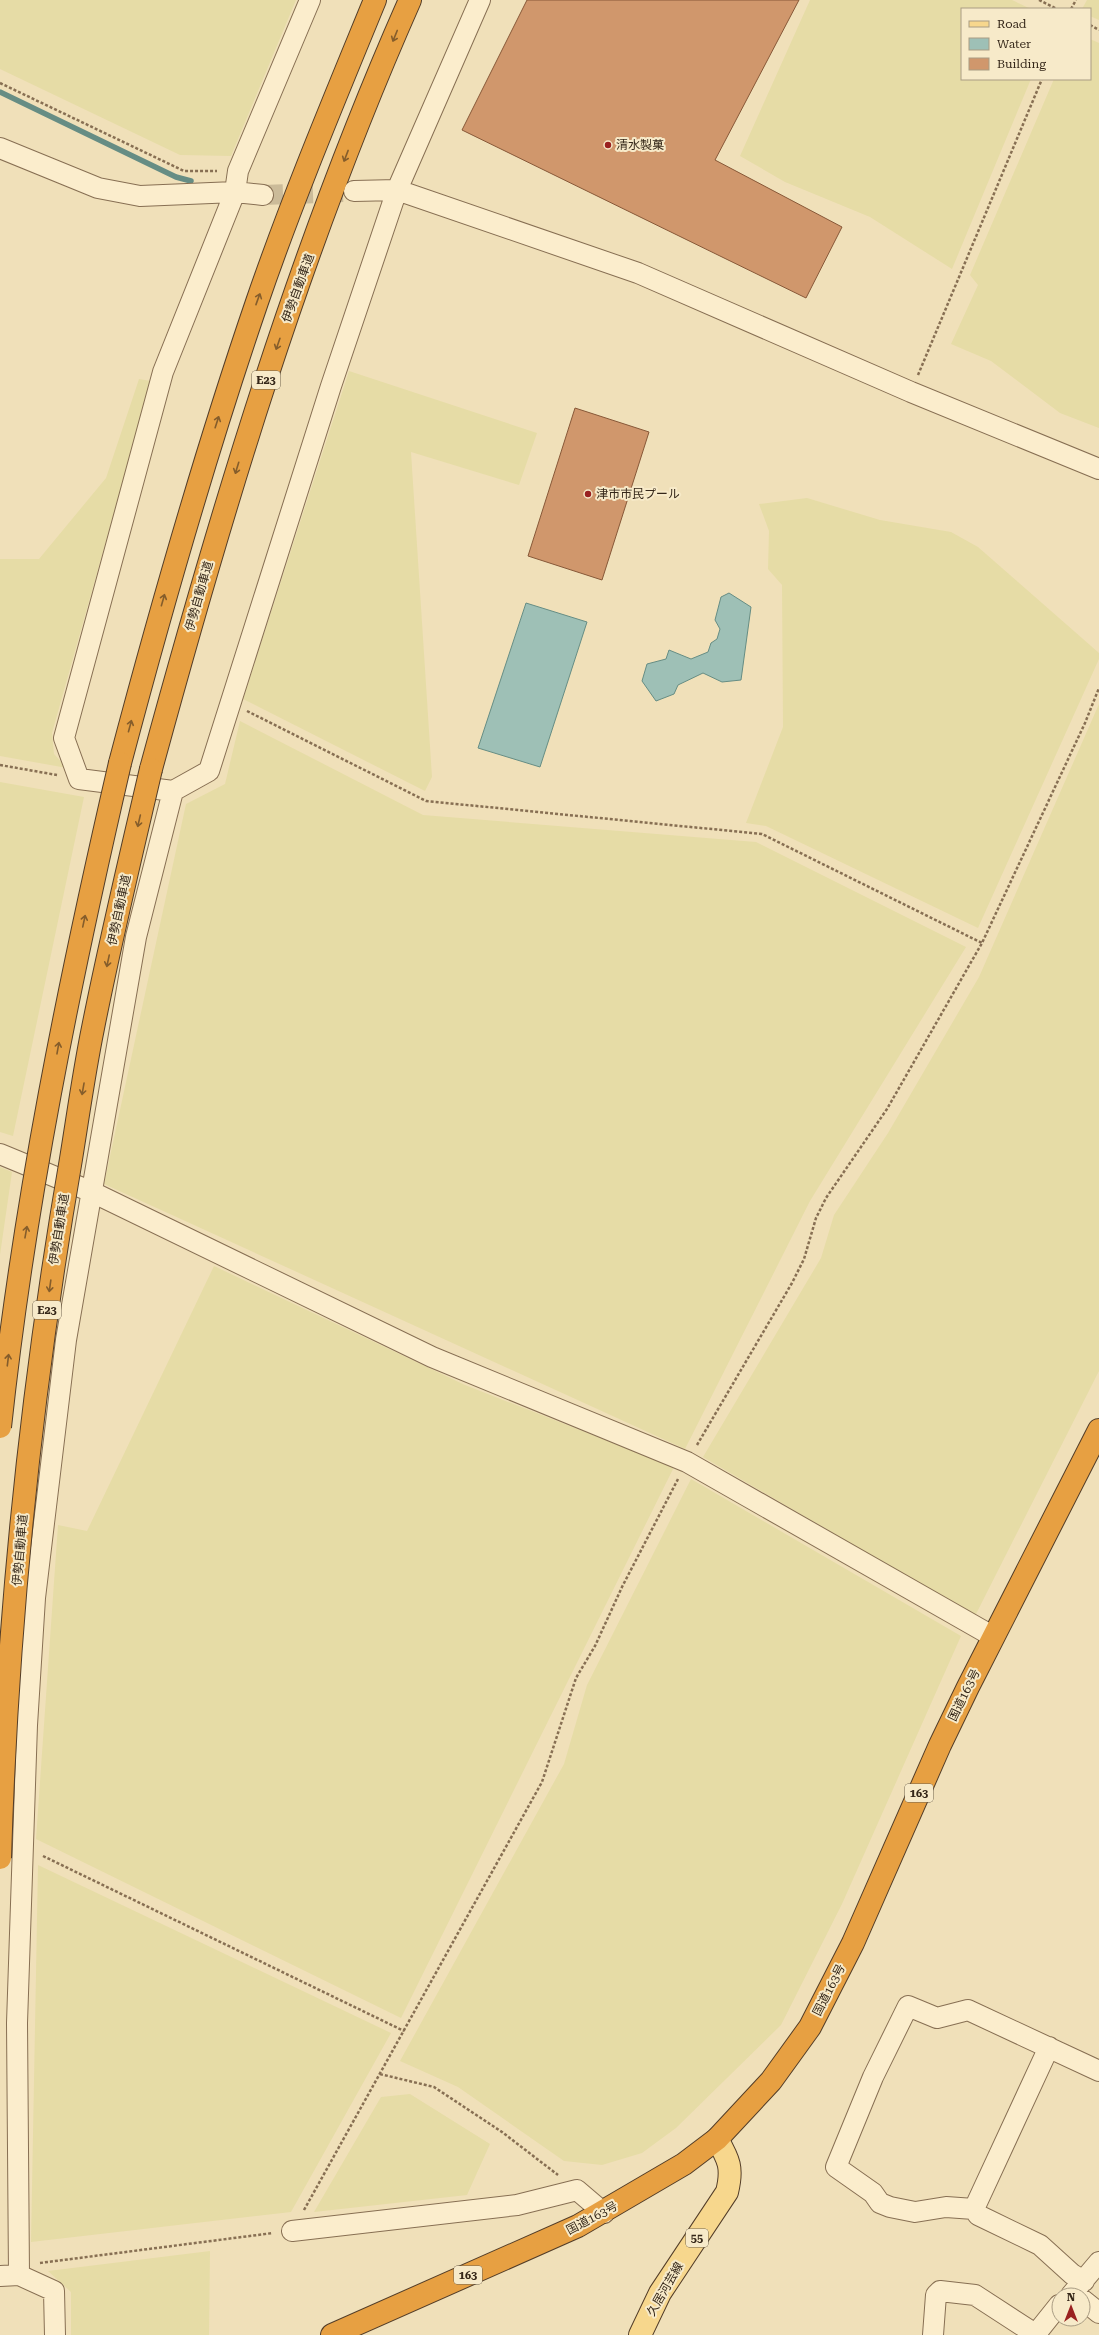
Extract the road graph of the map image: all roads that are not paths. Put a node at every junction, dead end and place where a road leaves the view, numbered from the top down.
1 (310, 0) edge
2 (374, 0) edge
3 (410, 0) edge
4 (480, 0) edge
5 (0, 148) edge
6 (397, 190) junction
7 (354, 191) tunnel mouth
8 (235, 192) junction
9 (263, 195) tunnel mouth
10 (1099, 469) edge
11 (173, 791) junction
12 (0, 1154) edge
13 (92, 1192) junction
14 (0, 1427) edge
15 (1099, 1430) edge
16 (994, 1637) junction
17 (0, 1858) edge
18 (1049, 2047) junction
19 (1099, 2071) edge
20 (717, 2139) junction
21 (974, 2208) junction
22 (604, 2213) junction
23 (292, 2231) road end
24 (1099, 2262) edge
25 (9, 2275) edge
26 (1073, 2287) edge
27 (1080, 2287) edge
28 (1051, 2318) edge
29 (1035, 2334) edge
30 (55, 2335) edge
31 (332, 2335) edge
32 (640, 2335) edge
33 (933, 2335) edge

1 - 8 street
14 -> 2 highway, E23, bridge
3 -> 17 highway, 伊勢自動車道 / E23, bridge
4 - 6 street
5 - 8 street
6 - 7 street
6 - 10 street
6 - 11 street
8 - 9 street
8 - 11 street
11 - 13 street
12 - 13 street
13 - 16 street
13 - 25 street
15 - 16 highway, 国道163号 / 163
16 - 20 highway, 国道163号 / 163
18 - 19 street
18 - 21 street
18 - 21 street
20 - 22 highway, 国道163号 / 163
20 - 32 main road, 久居河芸線 / 55
21 - 26 street
22 - 23 street
22 - 31 highway, 国道163号 / 163
24 - 27 street
25 - 30 street
28 - 29 street
29 - 33 street

